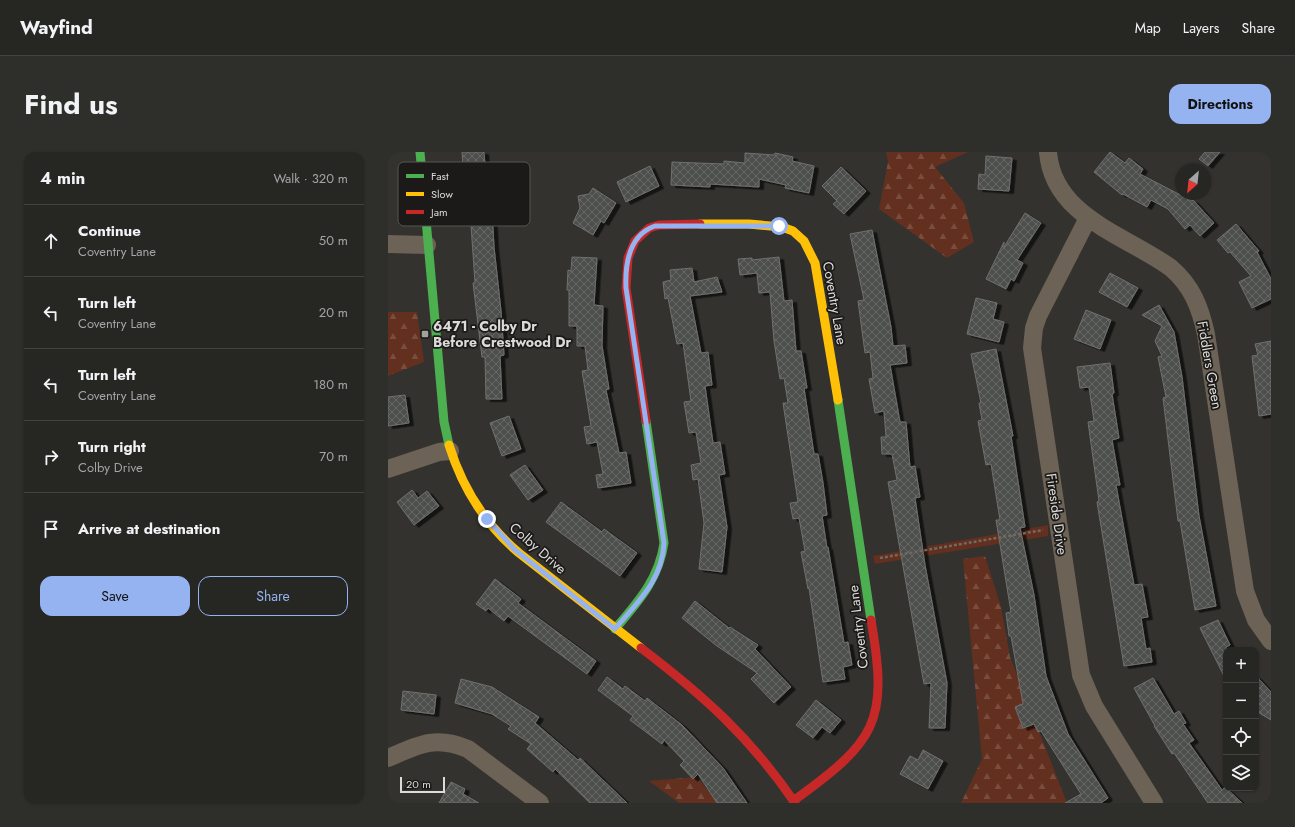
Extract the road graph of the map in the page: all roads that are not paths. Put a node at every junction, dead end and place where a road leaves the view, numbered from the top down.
1 (420, 152) edge
2 (1048, 152) edge
3 (421, 162) edge
4 (1088, 218) junction
5 (426, 226) edge
6 (388, 244) edge
7 (427, 245) junction
8 (450, 451) junction
9 (388, 469) edge
10 (615, 629) junction
11 (1271, 641) edge
12 (388, 758) edge
13 (794, 802) edge
14 (540, 803) edge
15 (1154, 803) edge

1 - 3 street, Colby Drive
2 - 4 street, Fiddlers Green
4 - 11 street, Fiddlers Green
4 - 15 street, Fireside Drive
5 - 7 street, Colby Drive
6 - 7 street
7 - 8 street, Colby Drive
8 - 9 street
8 - 10 street, Colby Drive
10 - 13 street, Colby Drive
10 - 13 street, Coventry Lane
12 - 14 street

